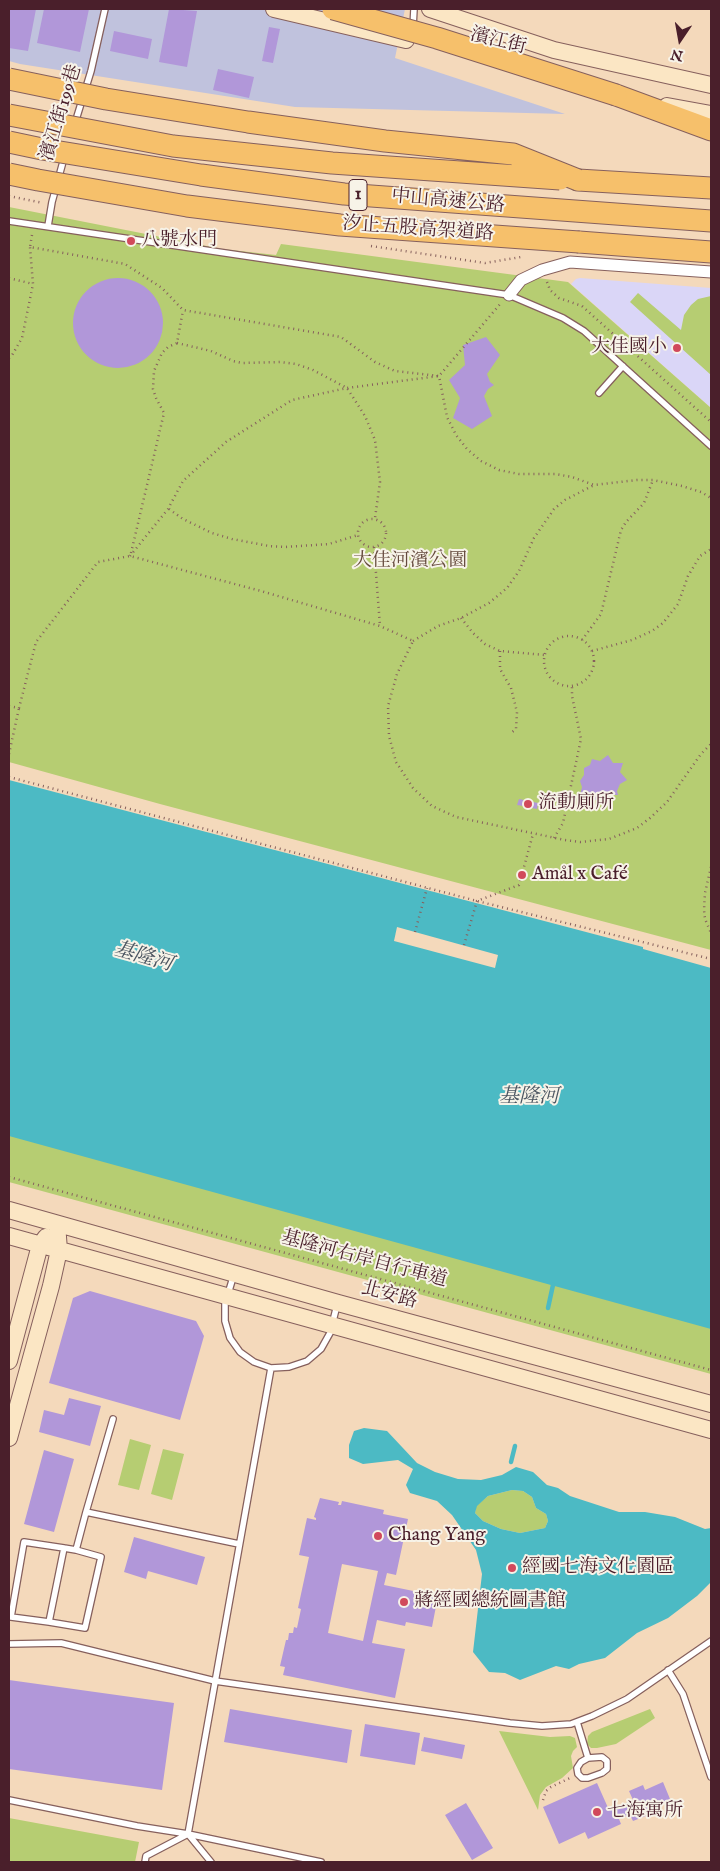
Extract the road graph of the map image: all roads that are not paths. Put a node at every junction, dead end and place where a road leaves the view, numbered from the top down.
1 (105, 9) edge
2 (274, 9) edge
3 (334, 9) edge
4 (414, 9) edge
5 (430, 9) edge
6 (412, 42) junction
7 (9, 79) edge
8 (711, 85) edge
9 (711, 114) edge
10 (9, 115) edge
11 (711, 130) edge
12 (72, 132) dead end
13 (9, 142) edge
14 (67, 150) dead end
15 (9, 174) edge
16 (578, 180) junction
17 (711, 188) edge
18 (9, 221) edge
19 (711, 221) edge
20 (48, 226) junction
21 (711, 252) edge
22 (711, 272) edge
23 (508, 295) junction
24 (623, 366) junction
25 (599, 393) dead end
26 (711, 446) edge
27 (9, 1210) edge
28 (57, 1224) junction
29 (9, 1236) edge
30 (40, 1244) junction
31 (59, 1250) junction
32 (234, 1274) junction
33 (228, 1296) junction
34 (338, 1303) junction
35 (332, 1326) junction
36 (9, 1361) edge
37 (271, 1368) junction
38 (711, 1404) edge
39 (113, 1419) dead end
40 (711, 1430) edge
41 (9, 1438) edge
42 (86, 1512) junction
43 (239, 1544) junction
44 (64, 1548) junction
45 (76, 1550) junction
46 (49, 1622) junction
47 (711, 1641) edge
48 (9, 1644) edge
49 (668, 1670) junction
50 (215, 1681) junction
51 (577, 1722) junction
52 (588, 1758) junction
53 (711, 1777) edge
54 (9, 1800) edge
55 (188, 1834) junction
56 (145, 1862) edge
57 (211, 1862) edge
58 (321, 1862) edge

1 - 12 lane, 濱江街199巷
2 - 6 main road, 濱江街
3 - 11 highway, bridge
4 - 6 lane
5 - 8 main road, 濱江街
6 - 9 main road, 濱江街
7 - 16 highway, bridge
10 - 16 highway, 中山高速公路 / 1, bridge
13 - 19 highway, 中山高速公路 / 1, bridge
14 - 20 lane, 濱江街199巷
15 - 21 highway, 汐止五股高架道路 / 1, bridge
16 - 17 highway, 中山高速公路 / 1
18 - 20 lane
20 - 23 lane
22 - 23 street
23 - 24 lane
24 - 25 lane
24 - 26 lane
27 - 28 main road, 北安路
28 - 30 main road
28 - 31 main road
28 - 32 main road, 北安路
29 - 30 main road
30 - 31 main road
30 - 36 main road
31 - 33 main road
31 - 41 main road
32 - 33 lane
32 - 34 main road, 北安路
33 - 35 main road
33 - 37 lane
34 - 35 lane
34 - 38 main road, 北安路
35 - 37 lane
35 - 40 main road
37 - 43 lane
39 - 42 lane
42 - 43 lane
42 - 45 lane
43 - 50 lane
44 - 45 lane
44 - 46 lane
44 - 46 lane
45 - 46 lane
47 - 49 lane
48 - 50 lane
49 - 51 lane
49 - 53 lane
50 - 51 lane
50 - 55 lane
51 - 52 lane
52 - 52 lane
54 - 55 lane
55 - 56 lane
55 - 57 lane
55 - 58 lane

